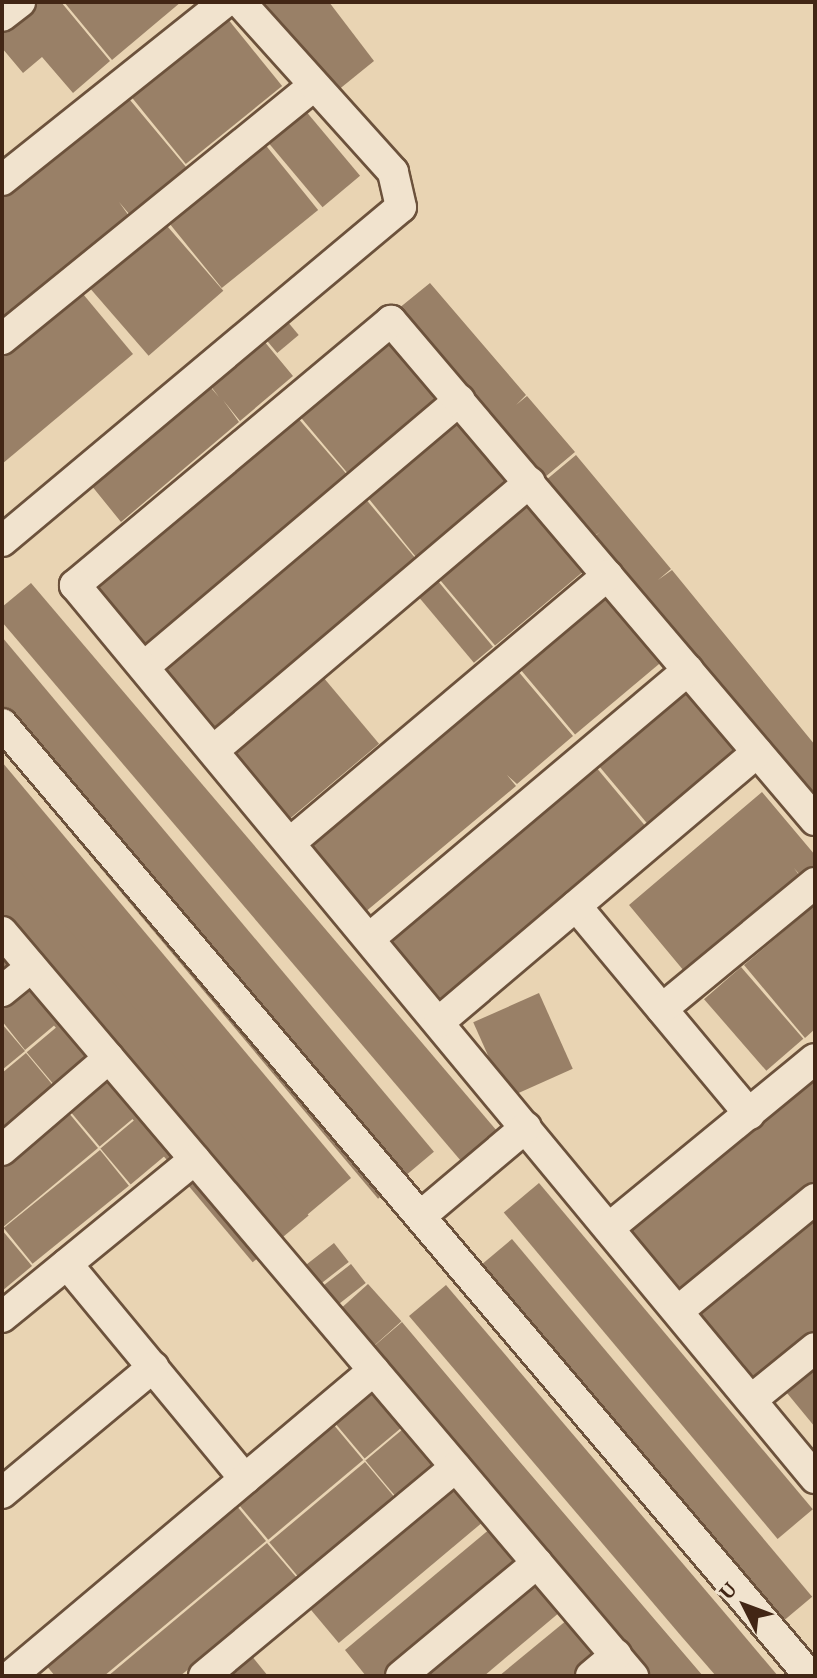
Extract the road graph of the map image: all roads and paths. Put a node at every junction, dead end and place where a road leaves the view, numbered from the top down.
1 (20, 2) edge
2 (225, 2) edge
3 (240, 2) edge
4 (2, 16) edge
5 (311, 88) junction
6 (2, 180) edge
7 (2, 339) edge
8 (460, 400) junction
9 (530, 482) junction
10 (2, 541) edge
11 (608, 575) junction
12 (145, 666) junction
13 (688, 670) junction
14 (2, 724) edge
15 (214, 750) junction
16 (757, 752) junction
17 (815, 820) edge
18 (291, 842) junction
19 (815, 883) edge
20 (576, 906) junction
21 (2, 932) edge
22 (370, 938) junction
23 (32, 967) junction
24 (2, 991) edge
25 (662, 1009) junction
26 (439, 1022) junction
27 (109, 1058) junction
28 (815, 1059) edge
29 (749, 1114) junction
30 (526, 1127) junction
31 (2, 1150) edge
32 (195, 1159) junction
33 (815, 1199) edge
34 (422, 1215) junction
35 (609, 1228) junction
36 (67, 1264) junction
37 (678, 1311) junction
38 (2, 1317) edge
39 (815, 1348) edge
40 (153, 1367) junction
41 (374, 1370) junction
42 (751, 1400) junction
43 (456, 1467) junction
44 (815, 1478) edge
45 (245, 1479) junction
46 (2, 1493) edge
47 (537, 1563) junction
48 (2, 1663) edge
49 (624, 1666) edge
50 (13, 1676) edge
51 (204, 1676) edge
52 (401, 1676) edge
53 (591, 1676) edge
54 (810, 1676) edge

1 - 4 street
2 - 6 street
3 - 5 street
5 - 7 street
5 - 10 street
8 - 9 street
8 - 12 street
8 - 12 street
9 - 11 street
9 - 15 street
11 - 13 street
11 - 18 street
12 - 15 street
13 - 16 street
13 - 22 street
14 - 34 street
15 - 18 street
16 - 17 street
16 - 20 street
18 - 22 street
19 - 25 street
20 - 25 street
20 - 26 street
21 - 23 street
22 - 26 street
23 - 24 street
23 - 27 street
25 - 29 street
26 - 30 street
27 - 31 street
27 - 32 street
28 - 29 street
29 - 35 street
30 - 34 street
30 - 35 street
32 - 36 street
32 - 41 street
33 - 37 street
34 - 54 street
35 - 37 street
36 - 38 street
36 - 40 street
37 - 42 street
39 - 42 street
40 - 45 street
40 - 46 street
41 - 43 street
41 - 45 street
42 - 44 street
43 - 47 street
43 - 51 street
45 - 50 street
47 - 49 street
47 - 52 street
48 - 50 street
49 - 53 street

